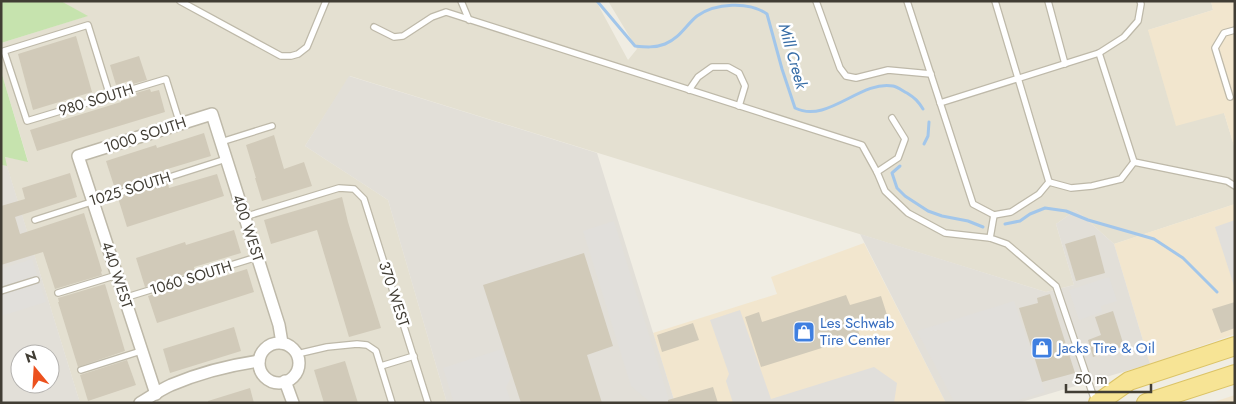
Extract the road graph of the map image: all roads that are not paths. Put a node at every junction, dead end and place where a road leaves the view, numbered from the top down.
1 (180, 1) edge
2 (326, 1) edge
3 (461, 1) edge
4 (816, 1) edge
5 (907, 1) edge
6 (995, 1) edge
7 (1048, 1) edge
8 (1140, 1) edge
9 (468, 20) junction
10 (374, 27) dead end
11 (1235, 30) edge
12 (1099, 53) junction
13 (1066, 64) junction
14 (931, 74) junction
15 (1018, 78) junction
16 (689, 90) junction
17 (110, 96) junction
18 (1230, 97) dead end
19 (940, 103) junction
20 (739, 106) junction
21 (212, 114) joint
22 (892, 118) dead end
23 (180, 124) junction
24 (272, 126) dead end
25 (221, 142) junction
26 (78, 156) joint
27 (226, 159) junction
28 (1134, 162) junction
29 (877, 172) junction
30 (1050, 182) junction
31 (1235, 186) edge
32 (93, 201) junction
33 (994, 215) junction
34 (244, 217) junction
35 (34, 220) dead end
36 (990, 238) junction
37 (257, 257) junction
38 (117, 275) junction
39 (36, 280) dead end
40 (1, 291) edge
41 (58, 293) dead end
42 (124, 298) junction
43 (282, 343) junction
44 (1235, 346) edge
45 (142, 350) junction
46 (297, 354) junction
47 (414, 356) junction
48 (259, 361) junction
49 (381, 366) junction
50 (81, 370) dead end
51 (1235, 374) edge
52 (285, 381) junction
53 (156, 394) junction
54 (140, 403) edge
55 (293, 403) edge
56 (392, 403) edge
57 (428, 403) edge
58 (1096, 403) edge
59 (1146, 403) edge

1 - 2 lane
3 - 9 lane
4 - 14 lane
5 - 14 lane
6 - 15 lane
7 - 13 lane
8 - 12 lane
9 - 10 lane
9 - 16 lane
11 - 18 lane
12 - 13 lane
12 - 28 lane
13 - 15 lane
14 - 19 lane
15 - 19 lane
15 - 30 lane
16 - 20 lane
16 - 20 lane
17 - 17 lane, 980 SOUTH
17 - 23 lane, 980 SOUTH
19 - 33 lane
20 - 29 lane
21 - 23 street, 1000 SOUTH
21 - 25 street, 400 WEST
22 - 29 lane
23 - 26 street, 1000 SOUTH
24 - 25 lane
25 - 27 street, 400 WEST
26 - 32 street, 440 WEST
27 - 32 lane, 1025 SOUTH
27 - 34 street, 400 WEST
28 - 30 lane
28 - 31 lane
29 - 36 lane
30 - 33 lane
32 - 35 lane, 1025 SOUTH
32 - 38 street, 440 WEST
33 - 36 lane
34 - 37 street, 400 WEST
34 - 47 lane, 370 WEST
36 - 58 lane
37 - 42 lane, 1060 SOUTH
37 - 43 street, 400 WEST
38 - 41 lane
38 - 42 street, 440 WEST
39 - 40 lane
42 - 45 street, 440 WEST
43 - 46 street
43 - 48 street
44 - 58 main road
45 - 50 lane
45 - 53 street, 440 WEST
46 - 49 lane
46 - 52 street
47 - 49 lane
47 - 57 lane, 370 WEST
48 - 52 street
48 - 53 street
49 - 56 lane
51 - 59 main road
52 - 55 street
53 - 54 street

